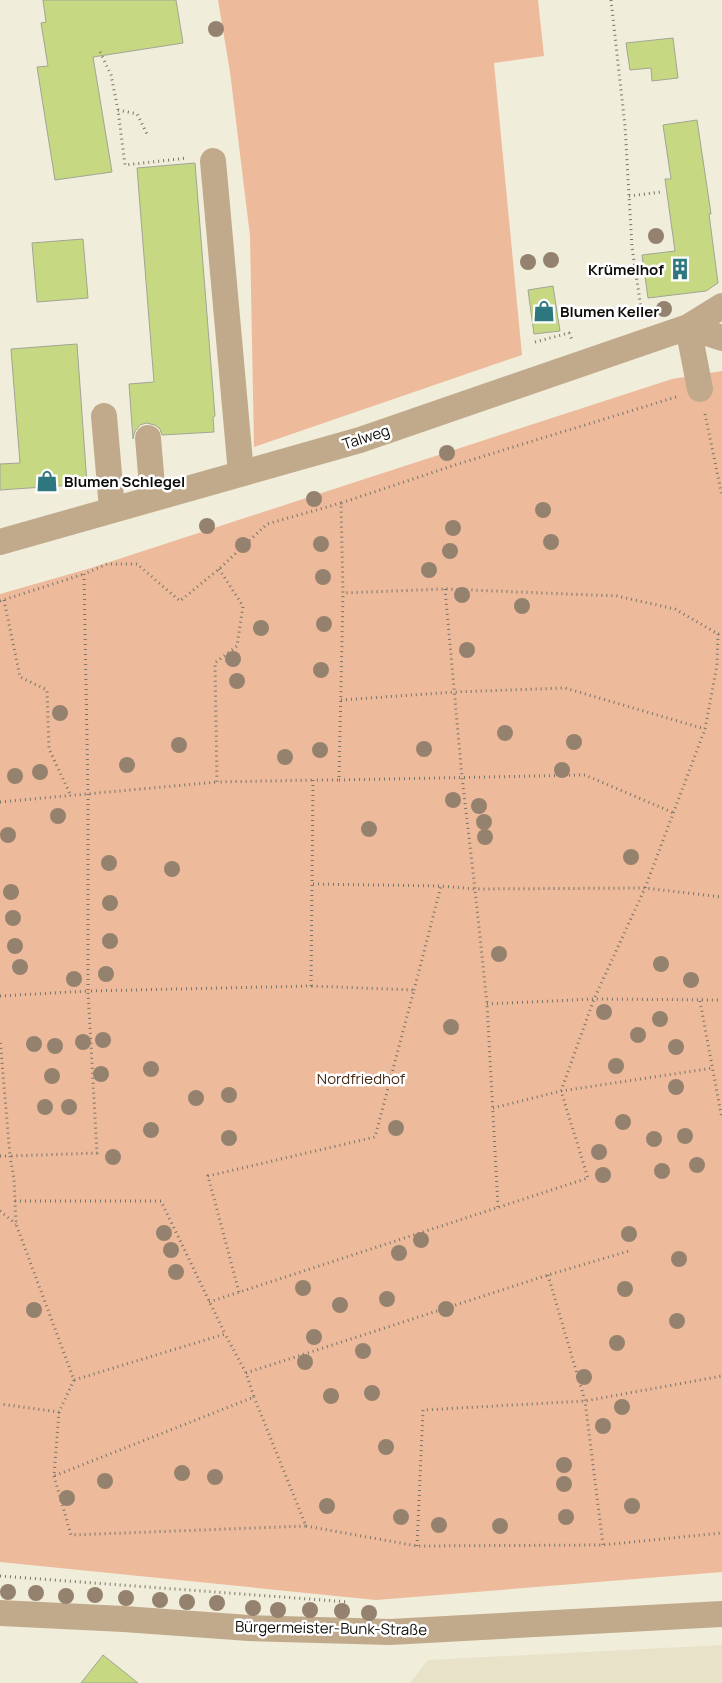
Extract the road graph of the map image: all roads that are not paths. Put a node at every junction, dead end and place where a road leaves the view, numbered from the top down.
1 (203, 160) road end
2 (722, 306) edge
3 (688, 326) junction
4 (722, 338) edge
5 (700, 389) road end
6 (104, 416) dead end
7 (148, 438) dead end
8 (240, 473) junction
9 (153, 498) junction
10 (112, 509) junction
11 (0, 542) edge
12 (0, 1613) edge
13 (722, 1614) edge

1 - 8 street
2 - 3 street, Talweg
3 - 4 street
3 - 5 street
3 - 8 street, Talweg
6 - 10 street
7 - 9 street
8 - 9 street, Talweg
9 - 10 street, Talweg
10 - 11 street, Talweg
12 - 13 street, Bürgermeister-Bunk-Straße

